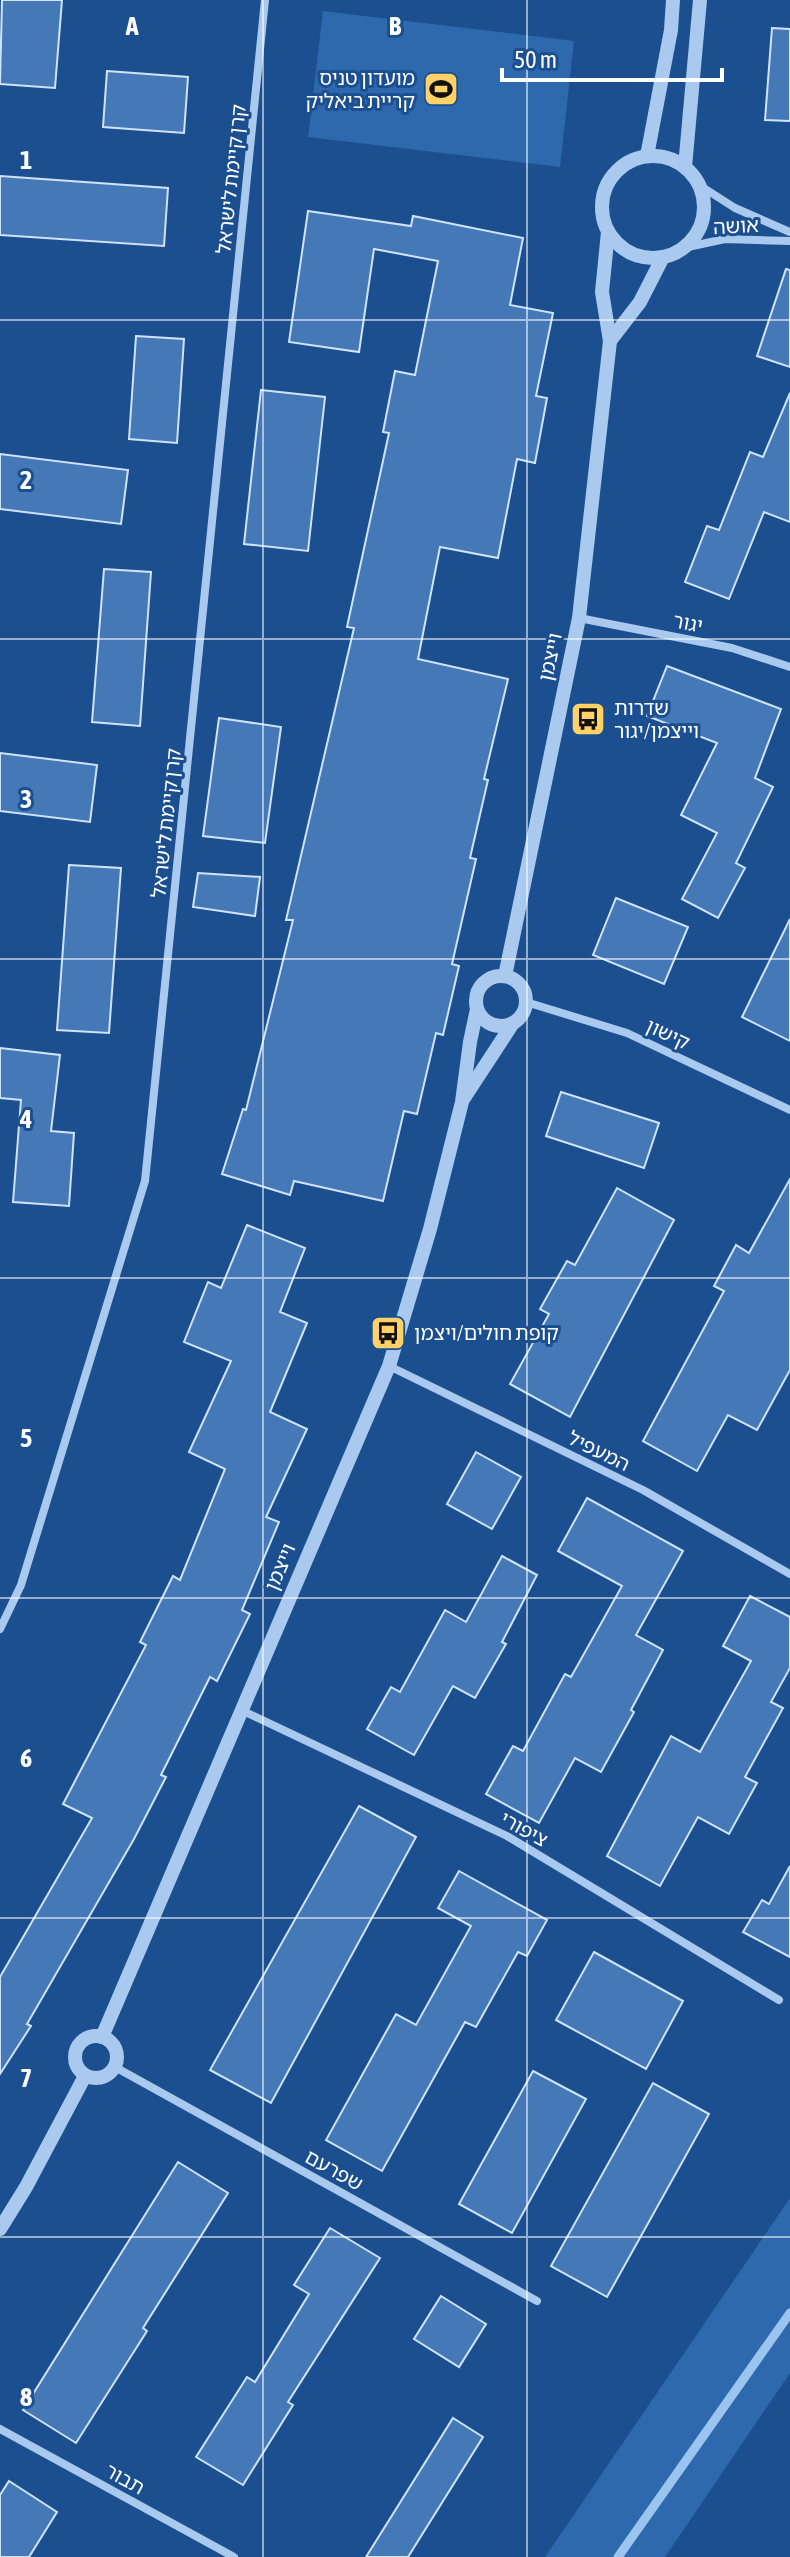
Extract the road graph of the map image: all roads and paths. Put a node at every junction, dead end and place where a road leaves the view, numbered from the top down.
1 (265, 0) edge
2 (673, 0) edge
3 (700, 0) edge
4 (647, 156) junction
5 (685, 167) junction
6 (699, 185) junction
7 (608, 232) junction
8 (790, 232) edge
9 (790, 241) edge
10 (683, 248) junction
11 (663, 257) junction
12 (610, 341) junction
13 (579, 618) junction
14 (790, 667) edge
15 (505, 976) junction
16 (526, 1002) junction
17 (477, 1009) junction
18 (513, 1023) junction
19 (462, 1102) junction
20 (790, 1110) edge
21 (389, 1366) junction
22 (790, 1574) edge
23 (0, 1629) edge
24 (240, 1710) junction
25 (779, 2000) dead end
26 (102, 2037) junction
27 (115, 2067) junction
28 (85, 2076) junction
29 (0, 2229) edge
30 (537, 2301) dead end
31 (0, 2429) edge
32 (234, 2557) edge

1 - 23 street, קרן קיימת לישראל
2 - 4 street
3 - 5 street
4 - 5 street
4 - 7 street
5 - 6 street
6 - 8 street, אושה
6 - 10 street
7 - 11 street
7 - 12 street, וייצמן
9 - 10 street, אושה
10 - 11 street
11 - 12 street
12 - 13 street, וייצמן
13 - 14 street, יגור
13 - 15 street, וייצמן
15 - 16 street
15 - 17 street
16 - 18 street
16 - 20 street, קישון
17 - 18 street
17 - 19 street, וייצמן
18 - 19 street, וייצמן
19 - 21 street, וייצמן
21 - 22 street, המעפיל
21 - 24 street, וייצמן
24 - 25 street, ציפורי
24 - 26 street, וייצמן
26 - 27 street
26 - 28 street
27 - 28 street
27 - 30 street, שפרעם
28 - 29 street
31 - 32 street, תבור

